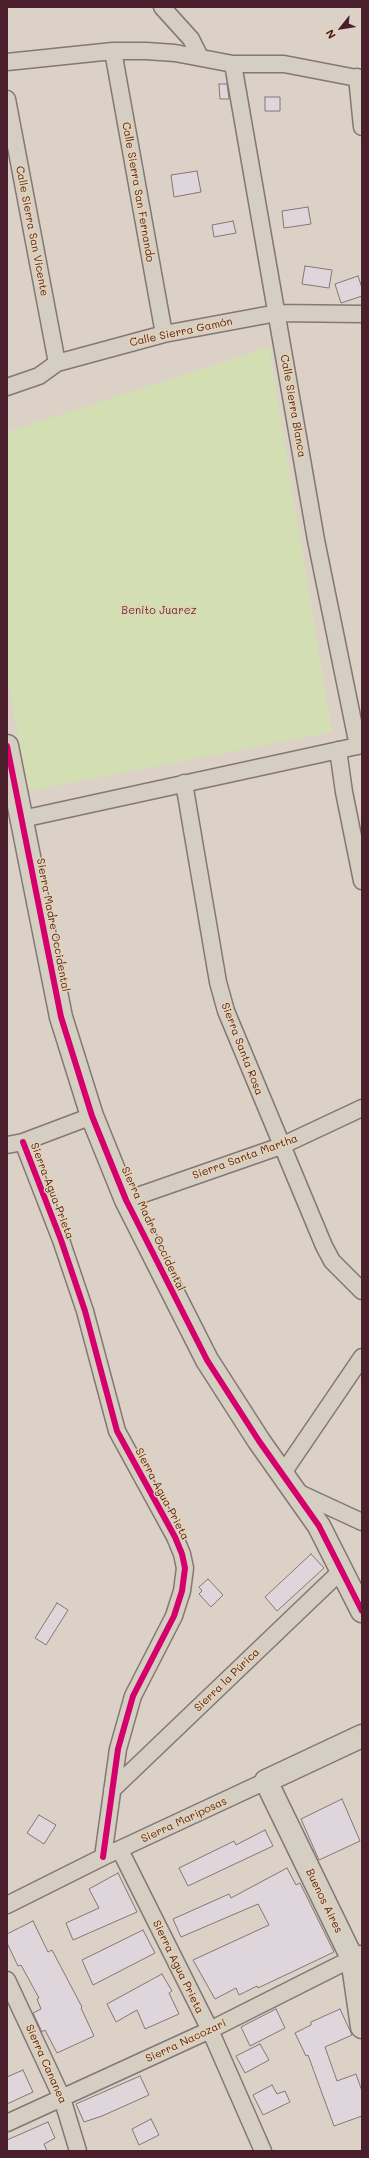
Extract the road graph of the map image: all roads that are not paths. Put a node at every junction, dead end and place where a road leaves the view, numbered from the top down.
1 (162, 7) edge
2 (112, 51) junction
3 (200, 57) junction
4 (7, 62) edge
5 (233, 64) junction
6 (359, 78) edge
7 (7, 100) edge
8 (362, 127) edge
9 (277, 313) junction
10 (362, 314) edge
11 (164, 334) junction
12 (57, 363) junction
13 (7, 387) edge
14 (7, 746) edge
15 (360, 746) edge
16 (338, 750) junction
17 (184, 783) junction
18 (11, 789) edge
19 (22, 820) junction
20 (362, 881) edge
21 (362, 1108) edge
22 (92, 1116) junction
23 (23, 1142) junction
24 (7, 1145) edge
25 (281, 1146) junction
26 (126, 1200) junction
27 (362, 1291) edge
28 (362, 1357) edge
29 (283, 1473) junction
30 (295, 1491) junction
31 (362, 1522) edge
32 (342, 1570) junction
33 (362, 1611) edge
34 (362, 1736) edge
35 (266, 1781) junction
36 (112, 1790) junction
37 (120, 1850) junction
38 (103, 1858) junction
39 (7, 1905) edge
40 (357, 1956) edge
41 (7, 1980) edge
42 (362, 2027) edge
43 (210, 2030) junction
44 (62, 2098) junction
45 (7, 2123) edge
46 (78, 2151) edge
47 (263, 2151) edge

1 - 3 street
2 - 3 street
2 - 4 street
2 - 11 street, Calle Sierra San Fernando
3 - 5 street
5 - 6 street
5 - 9 street, Calle Sierra Blanca
6 - 8 street
7 - 12 street, Calle Sierra San Vicente
9 - 10 street, Calle Sierra Gamón
9 - 11 street, Calle Sierra Gamón
9 - 15 street, Calle Sierra Blanca
11 - 12 street, Calle Sierra Gamón
12 - 13 street, Calle Sierra Gamón
14 - 18 street, Sierra Madre Occidental
15 - 16 street
16 - 17 street
16 - 20 street
17 - 19 street
17 - 25 street, Sierra Santa Rosa
18 - 19 street, Sierra Madre Occidental
19 - 22 street, Sierra Madre Occidental
21 - 25 street, Sierra Santa Martha
22 - 23 street
22 - 26 street, Sierra Madre Occidental
23 - 24 street
23 - 36 street, Sierra Agua Prieta
25 - 26 street, Sierra Santa Martha
25 - 27 street, Sierra Santa Rosa
26 - 29 street, Sierra Madre Occidental
28 - 29 street
29 - 30 street, Sierra Madre Occidental
30 - 31 street
30 - 32 street, Sierra Madre Occidental
32 - 33 street, Sierra Madre Occidental
32 - 36 street, Sierra la Púrica
34 - 35 street, Sierra Mariposas
35 - 37 street, Sierra Mariposas
35 - 40 street, Buenos Aires
36 - 38 street, Sierra Agua Prieta
37 - 38 street, Sierra Mariposas
37 - 43 street, Sierra Agua Prieta
38 - 39 street, Sierra Mariposas
40 - 42 street, Buenos Aires
40 - 43 street, Sierra Nacozari
41 - 44 street, Sierra Cananea
43 - 44 street, Sierra Nacozari
43 - 47 street, Sierra Agua Prieta
44 - 45 street, Sierra Nacozari
44 - 46 street, Sierra Cananea

